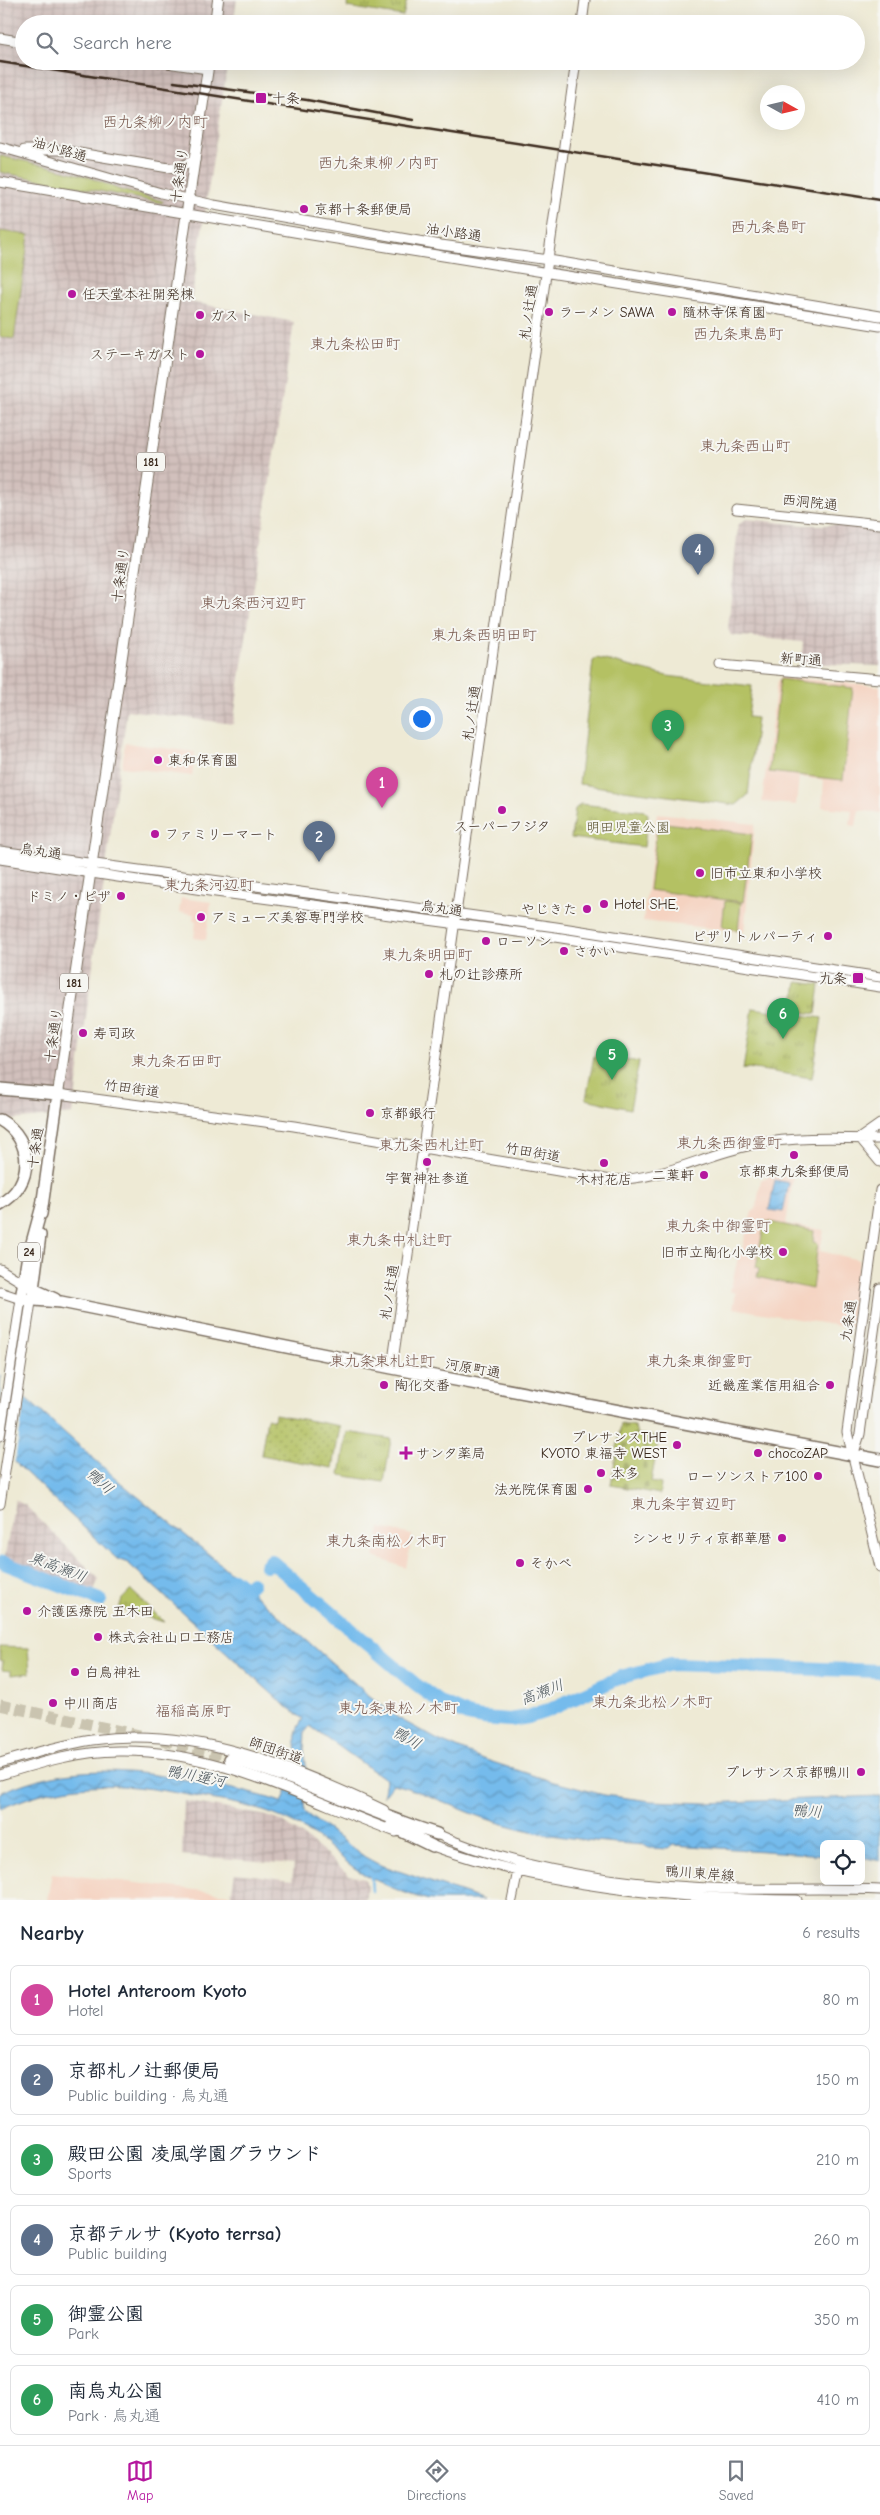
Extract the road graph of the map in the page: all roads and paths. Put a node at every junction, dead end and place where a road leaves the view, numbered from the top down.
1 (218, 0) edge
2 (585, 0) edge
3 (216, 15) edge
4 (583, 15) edge
5 (0, 38) edge
6 (15, 40) edge
7 (208, 70) edge
8 (575, 70) edge
9 (0, 148) edge
10 (12, 150) junction
11 (195, 160) junction
12 (0, 182) edge
13 (189, 200) junction
14 (187, 213) junction
15 (549, 260) junction
16 (547, 272) junction
17 (880, 316) edge
18 (880, 326) edge
19 (736, 509) dead end
20 (880, 524) edge
21 (720, 665) dead end
22 (880, 679) edge
23 (0, 851) edge
24 (0, 860) edge
25 (91, 868) junction
26 (457, 913) junction
27 (456, 924) junction
28 (880, 977) edge
29 (880, 987) edge
30 (0, 1089) edge
31 (58, 1094) junction
32 (0, 1120) edge
33 (880, 1124) edge
34 (860, 1138) junction
35 (880, 1139) edge
36 (424, 1148) junction
37 (880, 1162) edge
38 (880, 1190) edge
39 (0, 1204) edge
40 (0, 1269) edge
41 (880, 1288) edge
42 (0, 1292) edge
43 (27, 1293) junction
44 (392, 1368) junction
45 (0, 1436) edge
46 (853, 1456) junction
47 (880, 1460) edge
48 (0, 1504) edge
49 (880, 1567) edge
50 (230, 1758) tunnel mouth
51 (0, 1763) edge
52 (0, 1775) edge
53 (313, 1788) junction
54 (437, 1834) junction
55 (432, 1846) junction
56 (520, 1861) junction
57 (518, 1871) junction
58 (668, 1890) junction
59 (880, 1890) edge
60 (512, 1900) edge
61 (797, 1900) edge

1 - 3 main road
2 - 4 street
5 - 6 street
7 - 11 main road, 十条通り / 181
8 - 15 street, 札ノ辻通
9 - 10 street, 油小路通
10 - 11 street
10 - 13 street, 油小路通
11 - 13 main road, 十条通り / 181
12 - 14 street, 油小路通
13 - 14 main road, 十条通り / 181
13 - 15 street, 油小路通
14 - 16 street, 油小路通
14 - 25 main road, 十条通り / 181
15 - 16 street, 札ノ辻通
15 - 17 street, 油小路通
16 - 18 street, 油小路通
16 - 26 street, 札ノ辻通
19 - 20 street, 西洞院通
21 - 22 street, 新町通
23 - 25 street, 烏丸通
24 - 25 street, 烏丸通
25 - 26 street, 烏丸通
25 - 27 street, 烏丸通
25 - 31 main road, 十条通り / 181
26 - 27 street, 札ノ辻通
26 - 28 street, 烏丸通
27 - 29 street, 烏丸通
27 - 36 street, 札ノ辻通
30 - 31 highway, 竹田街道
31 - 36 street, 竹田街道
31 - 43 highway, 十条通 / 24
32 - 39 highway
33 - 34 street
34 - 35 street, 竹田街道
34 - 36 street, 竹田街道
34 - 37 street
36 - 44 street, 札ノ辻通
38 - 46 street, 九条通
40 - 43 street
41 - 46 street, 九条通
42 - 43 street
43 - 44 highway, 河原町通
43 - 45 street, 十条通
43 - 48 street, 十条通
44 - 46 highway, 河原町通
46 - 47 highway, 河原町通
46 - 49 street, 九条通
50 - 53 highway
51 - 54 street, 師団街道
52 - 55 street
53 - 54 highway
53 - 55 highway
54 - 56 street, 師団街道
55 - 57 street
56 - 57 street
56 - 58 street, 鴨川東岸線
57 - 58 street, 鴨川東岸線
57 - 60 street
58 - 59 street, 鴨川東岸線
58 - 61 street, 鴨川東岸線

